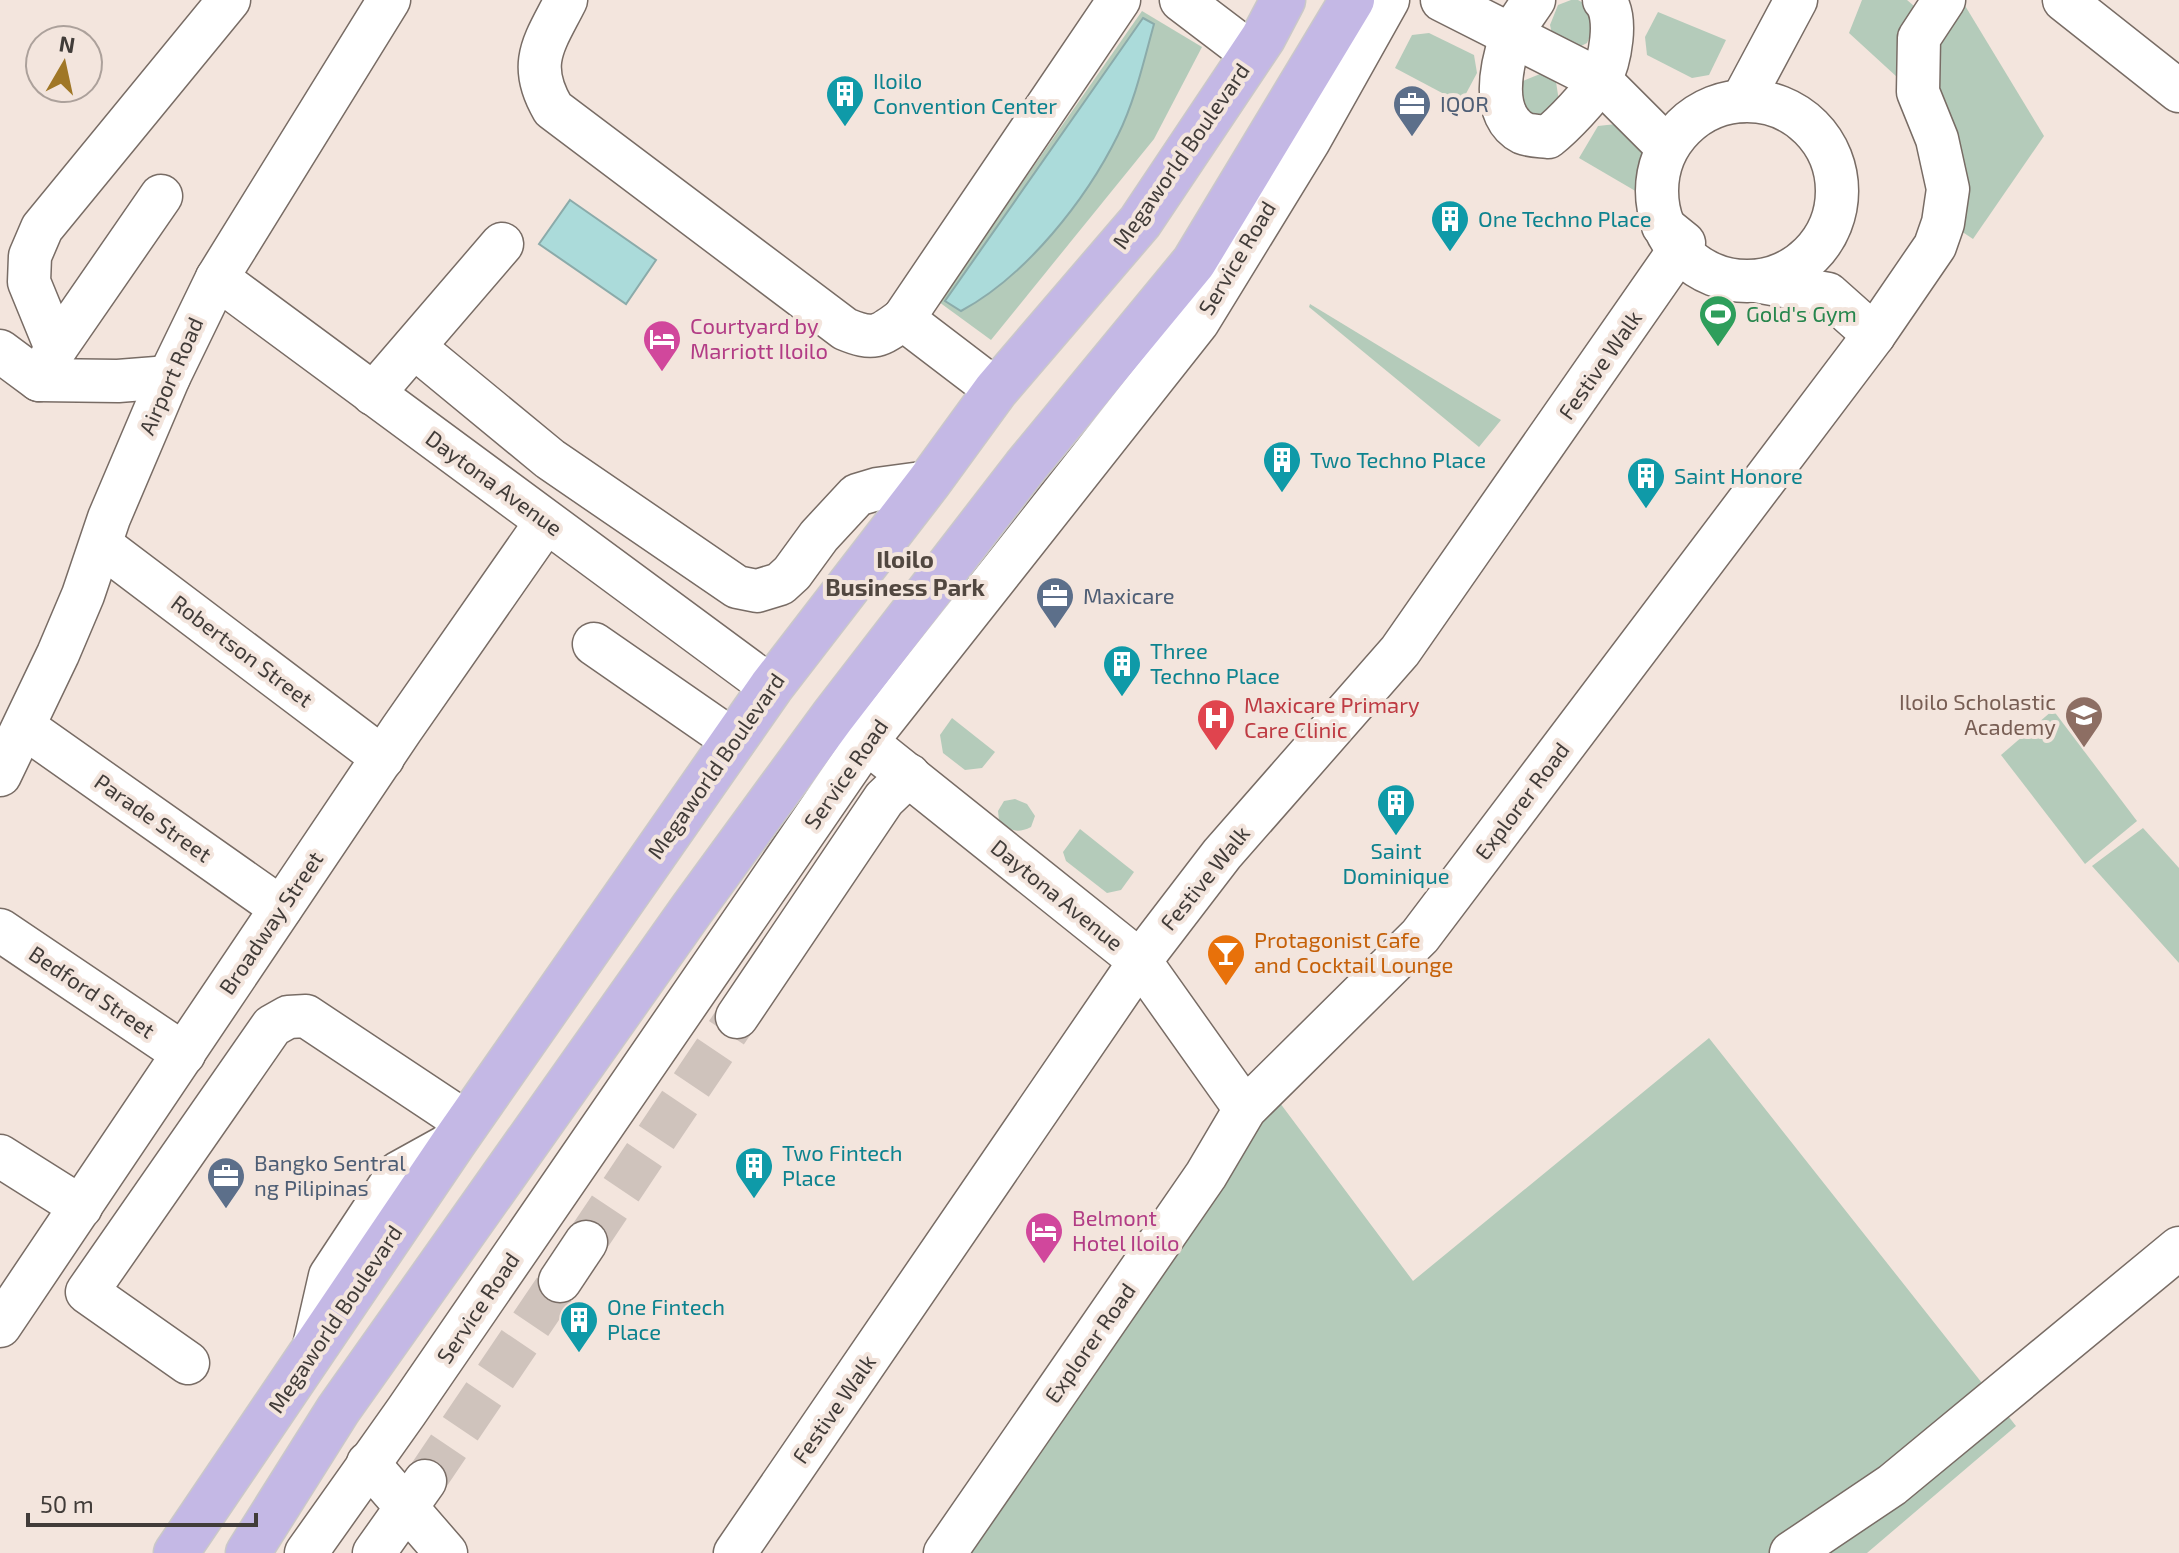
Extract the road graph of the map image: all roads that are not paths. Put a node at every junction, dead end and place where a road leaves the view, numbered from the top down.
1 (229, 0) edge
2 (389, 0) edge
3 (566, 0) edge
4 (1119, 0) edge
5 (1181, 0) edge
6 (1283, 0) edge
7 (1352, 0) edge
8 (1388, 0) edge
9 (1442, 0) edge
10 (1534, 0) edge
11 (1604, 0) edge
12 (1796, 0) edge
13 (1944, 0) edge
14 (2064, 0) edge
15 (1512, 35) junction
16 (1258, 46) junction
17 (1313, 67) junction
18 (1600, 80) junction
19 (2179, 91) edge
20 (1742, 101) junction
21 (1667, 147) junction
22 (161, 196) dead end
23 (1663, 226) junction
24 (502, 244) dead end
25 (217, 278) junction
26 (1756, 281) junction
27 (903, 319) junction
28 (1874, 335) junction
29 (414, 347) junction
30 (0, 351) edge
31 (47, 364) junction
32 (169, 377) junction
33 (996, 390) junction
34 (373, 394) junction
35 (929, 482) junction
36 (546, 522) junction
37 (101, 545) junction
38 (594, 644) dead end
39 (771, 687) junction
40 (24, 727) junction
41 (850, 729) junction
42 (734, 741) junction
43 (383, 758) junction
44 (0, 775) edge
45 (909, 775) junction
46 (281, 908) junction
47 (0, 930) edge
48 (1140, 961) junction
49 (737, 1017) tunnel mouth
50 (184, 1054) junction
51 (1245, 1109) junction
52 (461, 1133) junction
53 (0, 1156) edge
54 (81, 1207) junction
55 (586, 1242) tunnel mouth
56 (2179, 1248) edge
57 (44, 1262) junction
58 (560, 1281) tunnel mouth
59 (87, 1292) junction
60 (0, 1326) edge
61 (188, 1363) dead end
62 (368, 1463) junction
63 (415, 1495) junction
64 (176, 1553) edge
65 (248, 1553) edge
66 (306, 1553) edge
67 (374, 1553) edge
68 (446, 1553) edge
69 (735, 1553) edge
70 (945, 1553) edge
71 (1791, 1553) edge

1 - 31 street
2 - 25 street, Airport Road
3 - 27 street
4 - 27 street
5 - 16 street
6 - 16 main road, Megaworld Boulevard
7 - 17 main road
8 - 41 street, Service Road
9 - 15 street
10 - 15 street
11 - 18 street
12 - 20 street
13 - 28 street, Explorer Road
14 - 19 street
15 - 18 street
15 - 18 street
16 - 17 main road
16 - 33 main road, Megaworld Boulevard
17 - 41 main road
18 - 21 street
20 - 21 street
20 - 26 street
21 - 23 street
22 - 31 street
23 - 26 street
23 - 48 street, Festive Walk
24 - 29 street
25 - 32 street, Airport Road
25 - 34 street, Daytona Avenue
26 - 28 street
27 - 33 street
28 - 51 street, Explorer Road
29 - 34 street
29 - 35 street
30 - 31 street
31 - 32 street
32 - 37 street, Airport Road
33 - 35 main road, Megaworld Boulevard
34 - 36 street, Daytona Avenue
35 - 39 main road, Megaworld Boulevard
36 - 39 street, Daytona Avenue
36 - 43 street, Broadway Street
37 - 40 street, Airport Road
37 - 43 street, Robertson Street
38 - 42 street
39 - 42 main road, Megaworld Boulevard
40 - 44 street, Airport Road
40 - 46 street, Parade Street
41 - 45 street, Daytona Avenue
41 - 62 street, Service Road
41 - 65 main road
42 - 52 main road, Megaworld Boulevard
43 - 46 street, Broadway Street
45 - 48 street, Daytona Avenue
45 - 49 street
46 - 50 street, Broadway Street
47 - 50 street, Bedford Street
48 - 51 street, Daytona Avenue
48 - 69 street, Festive Walk
50 - 54 street, Broadway Street
51 - 70 street, Explorer Road
52 - 59 street
52 - 64 main road, Megaworld Boulevard
53 - 54 street
54 - 57 street, Broadway Street
55 - 58 street
56 - 71 street
57 - 59 street
57 - 60 street, Broadway Street
59 - 61 street
62 - 63 street
62 - 66 street, Service Road
63 - 67 street
63 - 68 street

